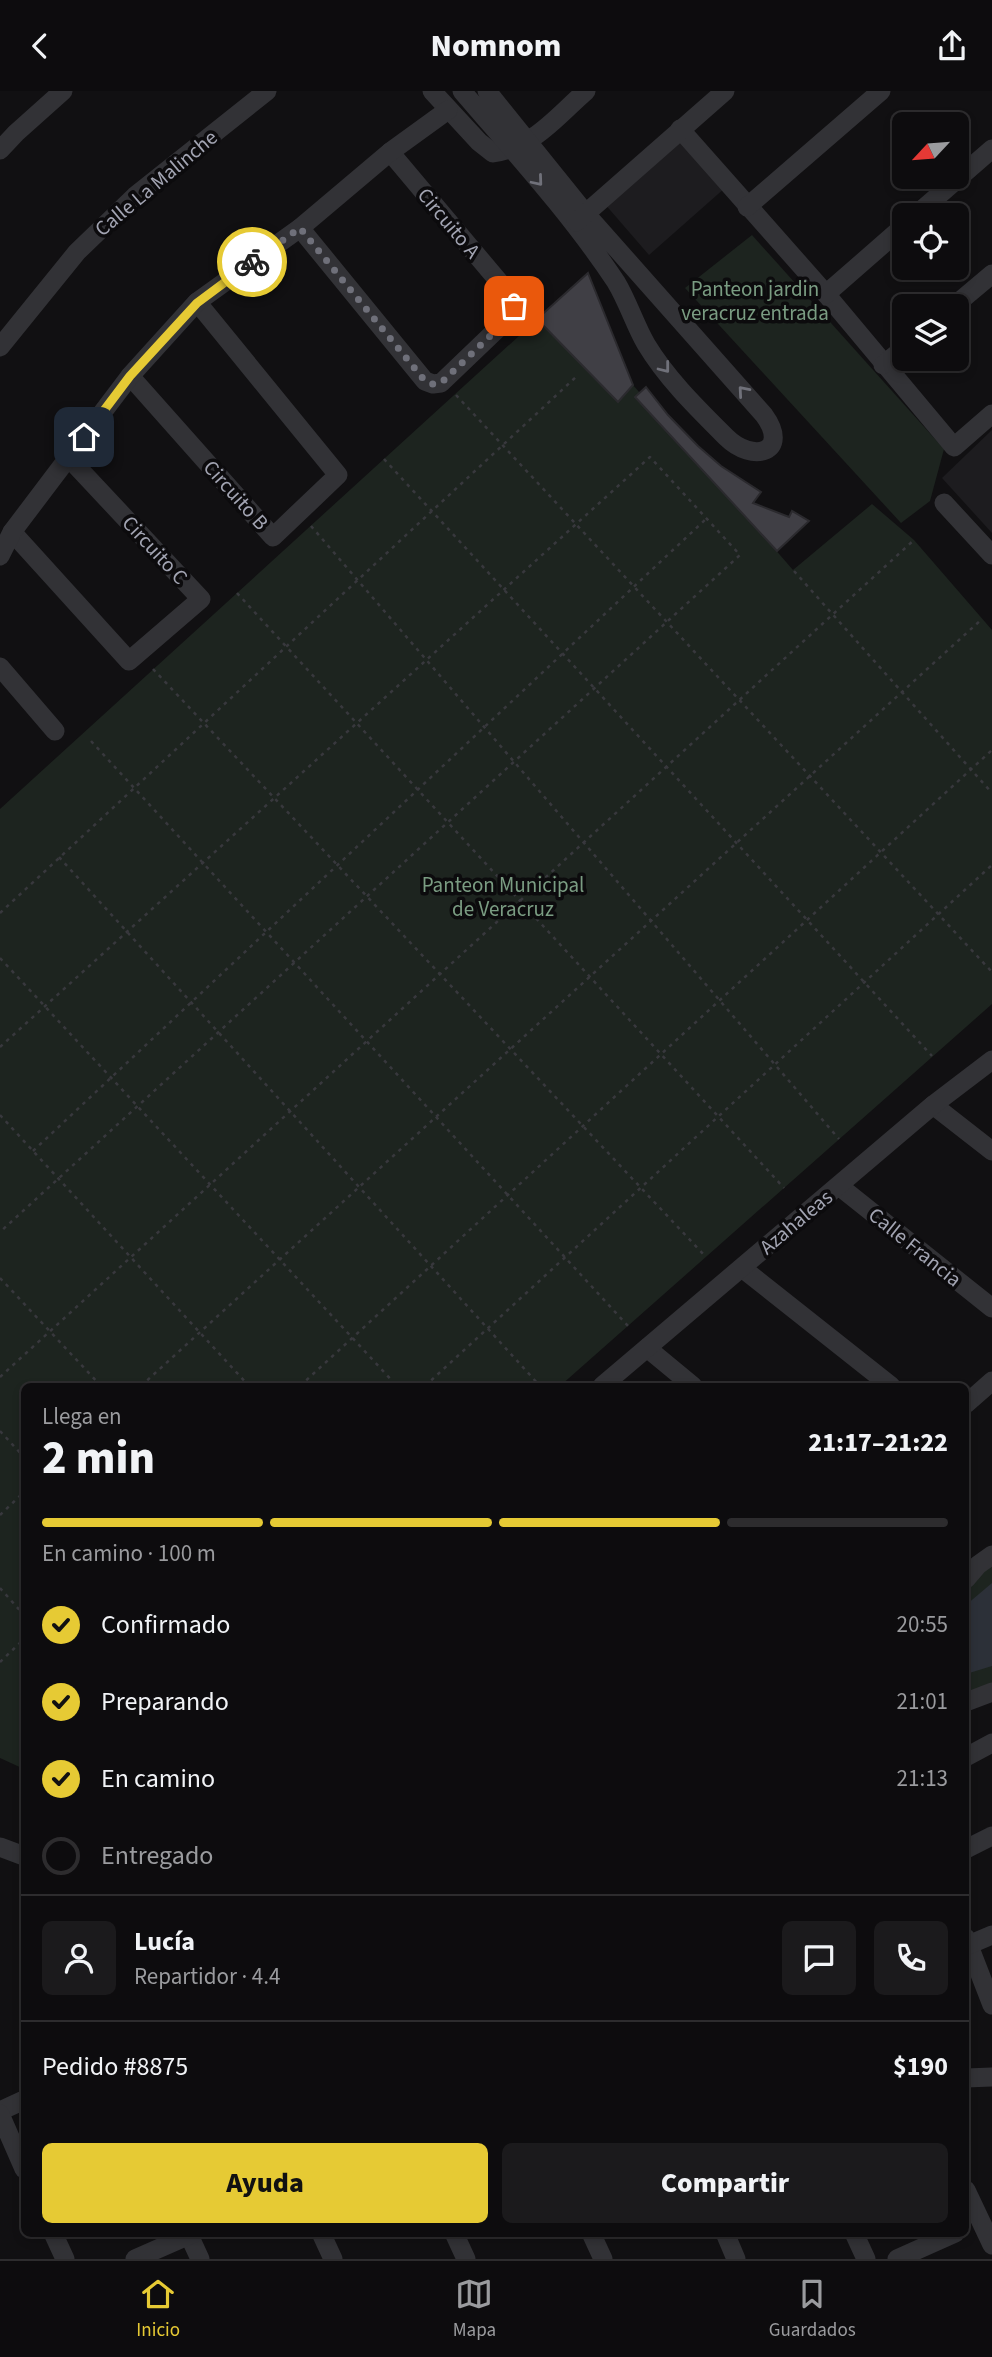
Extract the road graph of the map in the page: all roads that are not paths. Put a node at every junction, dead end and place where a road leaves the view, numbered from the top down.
1 (63, 91) edge
2 (267, 91) edge
3 (432, 91) edge
4 (462, 91) edge
5 (487, 91) edge
6 (586, 91) edge
7 (725, 91) edge
8 (881, 91) edge
9 (447, 110) junction
10 (680, 129) junction
11 (520, 146) junction
12 (992, 149) edge
13 (0, 151) edge
14 (390, 152) junction
15 (930, 203) edge
16 (747, 207) junction
17 (580, 219) junction
18 (300, 228) junction
19 (892, 236) edge
20 (992, 274) edge
21 (825, 294) junction
22 (968, 294) edge
23 (197, 303) junction
24 (0, 347) edge
25 (892, 358) edge
26 (883, 365) junction
27 (130, 376) junction
28 (992, 414) edge
29 (68, 457) junction
30 (944, 502) dead end
31 (12, 532) junction
32 (992, 555) edge
33 (0, 557) edge
34 (0, 667) edge
35 (55, 731) dead end
36 (992, 1060) edge
37 (933, 1105) junction
38 (992, 1151) edge
39 (839, 1186) junction
40 (742, 1268) junction
41 (992, 1308) edge
42 (647, 1348) junction
43 (992, 1381) edge
44 (606, 1383) edge
45 (690, 1383) edge
46 (887, 1383) edge
47 (969, 1401) edge
48 (992, 1555) edge
49 (969, 1576) edge
50 (992, 1692) edge
51 (969, 1701) edge
52 (992, 1743) edge
53 (969, 1755) edge
54 (992, 1836) edge
55 (0, 1847) edge
56 (969, 1848) edge
57 (21, 1855) edge
58 (992, 1935) edge
59 (969, 1942) edge
60 (969, 1948) edge
61 (992, 2005) edge
62 (992, 2077) edge
63 (969, 2078) edge
64 (21, 2102) edge
65 (0, 2113) edge
66 (21, 2162) edge
67 (969, 2197) edge
68 (979, 2222) edge
69 (55, 2237) edge
70 (184, 2237) edge
71 (192, 2237) edge
72 (323, 2237) edge
73 (456, 2237) edge
74 (593, 2237) edge
75 (727, 2237) edge
76 (856, 2237) edge
77 (946, 2237) edge
78 (992, 2245) edge
79 (65, 2259) edge
80 (135, 2259) edge
81 (200, 2259) edge
82 (333, 2259) edge
83 (466, 2259) edge
84 (603, 2259) edge
85 (736, 2259) edge
86 (866, 2259) edge
87 (897, 2259) edge

1 - 13 street
2 - 24 street, Calle La Malinche
3 - 9 street
4 - 11 street
5 - 11 street
6 - 11 street
7 - 10 street
8 - 16 street
9 - 11 street
9 - 14 street
10 - 16 street
10 - 17 street
11 - 17 street
12 - 15 street
14 - 18 street
14 - 18 street, Circuito A
16 - 21 street
17 -> 17 street
18 - 23 street
19 - 21 street
20 - 22 street
21 - 26 street
23 - 27 street
23 - 27 street, Circuito B
25 - 26 street
26 - 28 street
27 - 29 street
29 - 31 street
29 - 31 street, Circuito C
30 - 32 street
31 - 33 street
34 - 35 street
36 - 37 street, Azahaleas
37 - 38 street
37 - 39 street, Azahaleas
39 - 40 street, Azahaleas
39 - 41 street, Calle Francia
40 - 42 street, Azahaleas
40 - 46 street
42 - 44 street, Azahaleas
42 - 45 street
43 - 47 street
48 - 49 street
50 - 51 street
52 - 53 street
54 - 56 street
55 - 57 street
58 - 59 street
60 - 61 street
62 - 63 street
64 - 65 street
65 - 66 street
67 - 68 street
68 - 78 street
69 - 79 street
70 - 80 street
71 - 81 street
72 - 82 street
73 - 83 street
74 - 84 street
75 - 85 street
76 - 86 street
77 - 87 street

